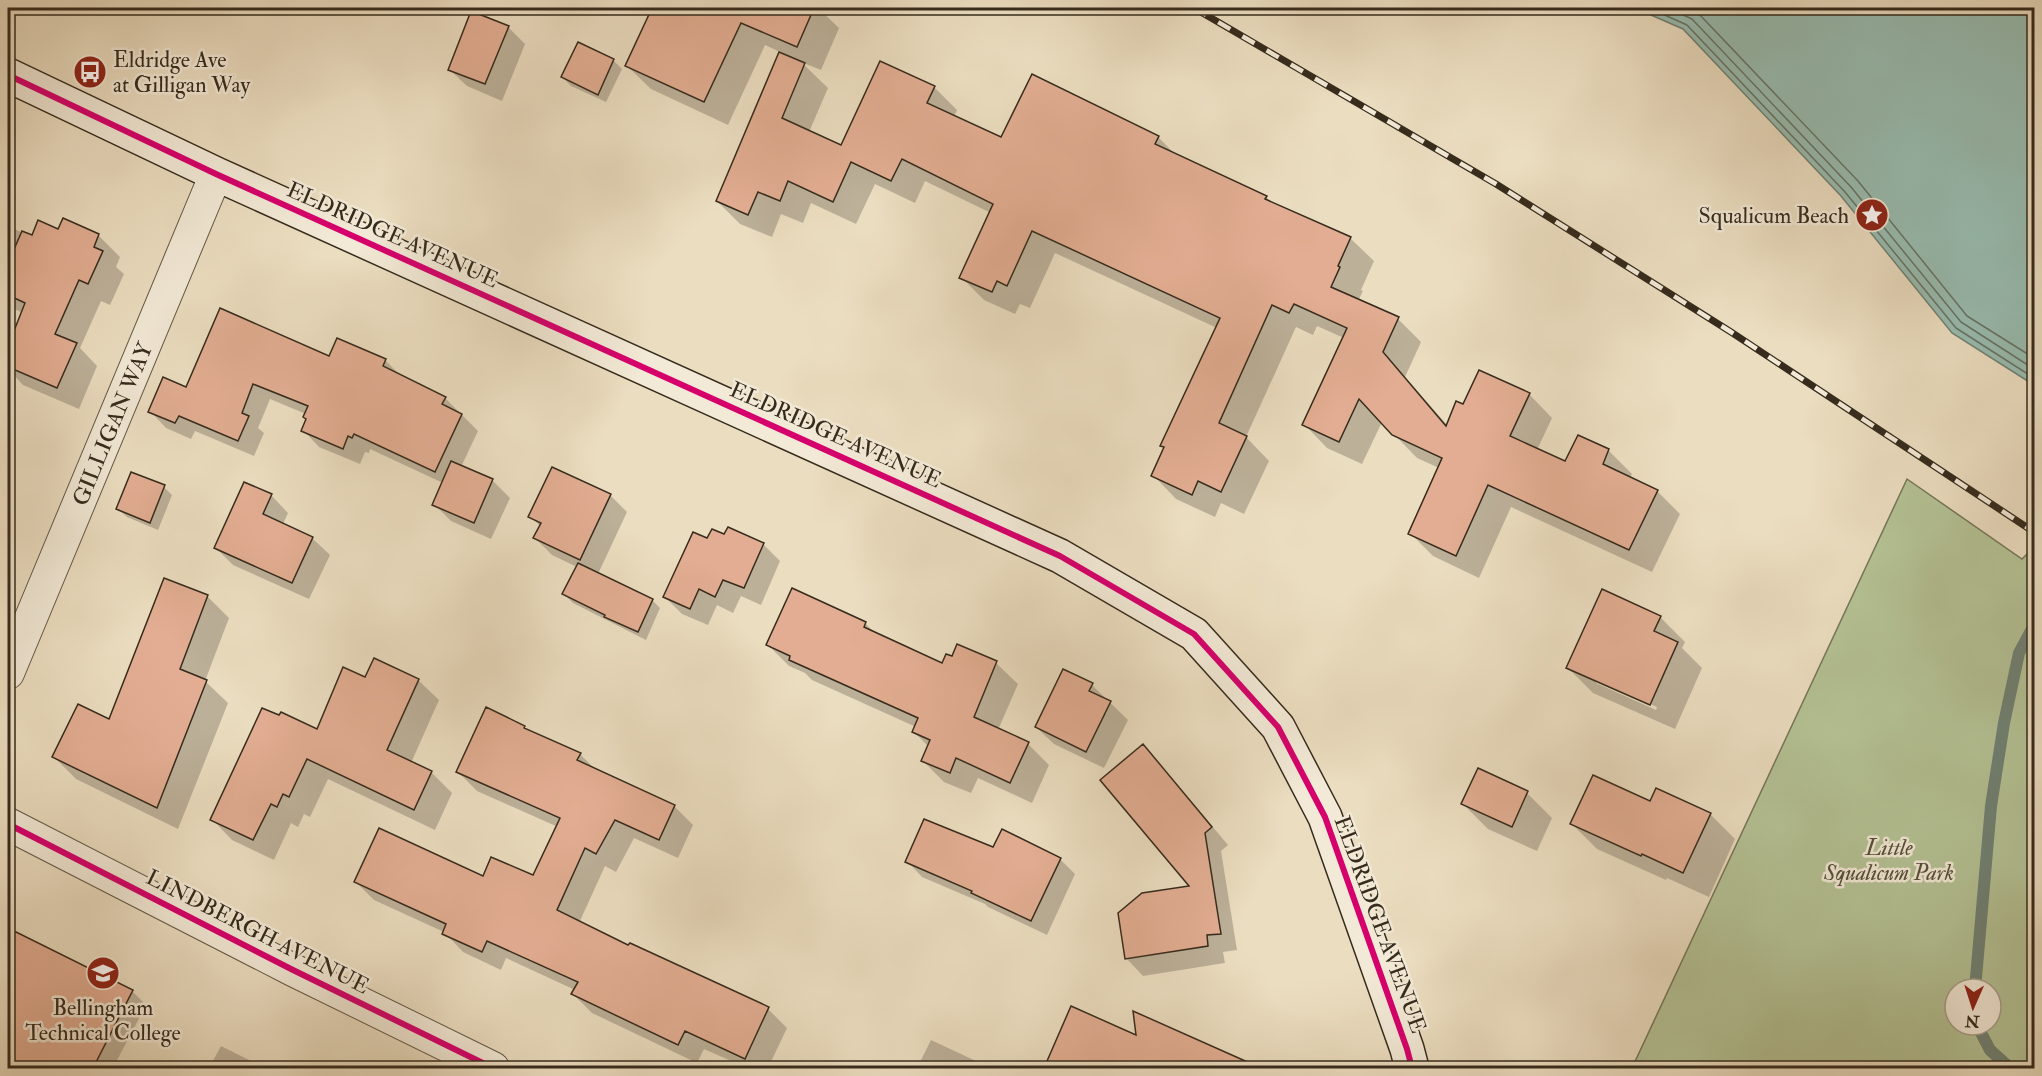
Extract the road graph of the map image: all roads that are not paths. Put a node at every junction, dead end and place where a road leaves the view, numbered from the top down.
1 (8, 75) edge
2 (216, 174) junction
3 (8, 673) edge
4 (8, 824) edge
5 (493, 1068) edge
6 (1412, 1068) edge

1 - 2 main road, ELDRIDGE AVENUE
2 - 3 street, GILLIGAN WAY
2 - 6 main road, ELDRIDGE AVENUE
4 - 5 street, LINDBERGH AVENUE

